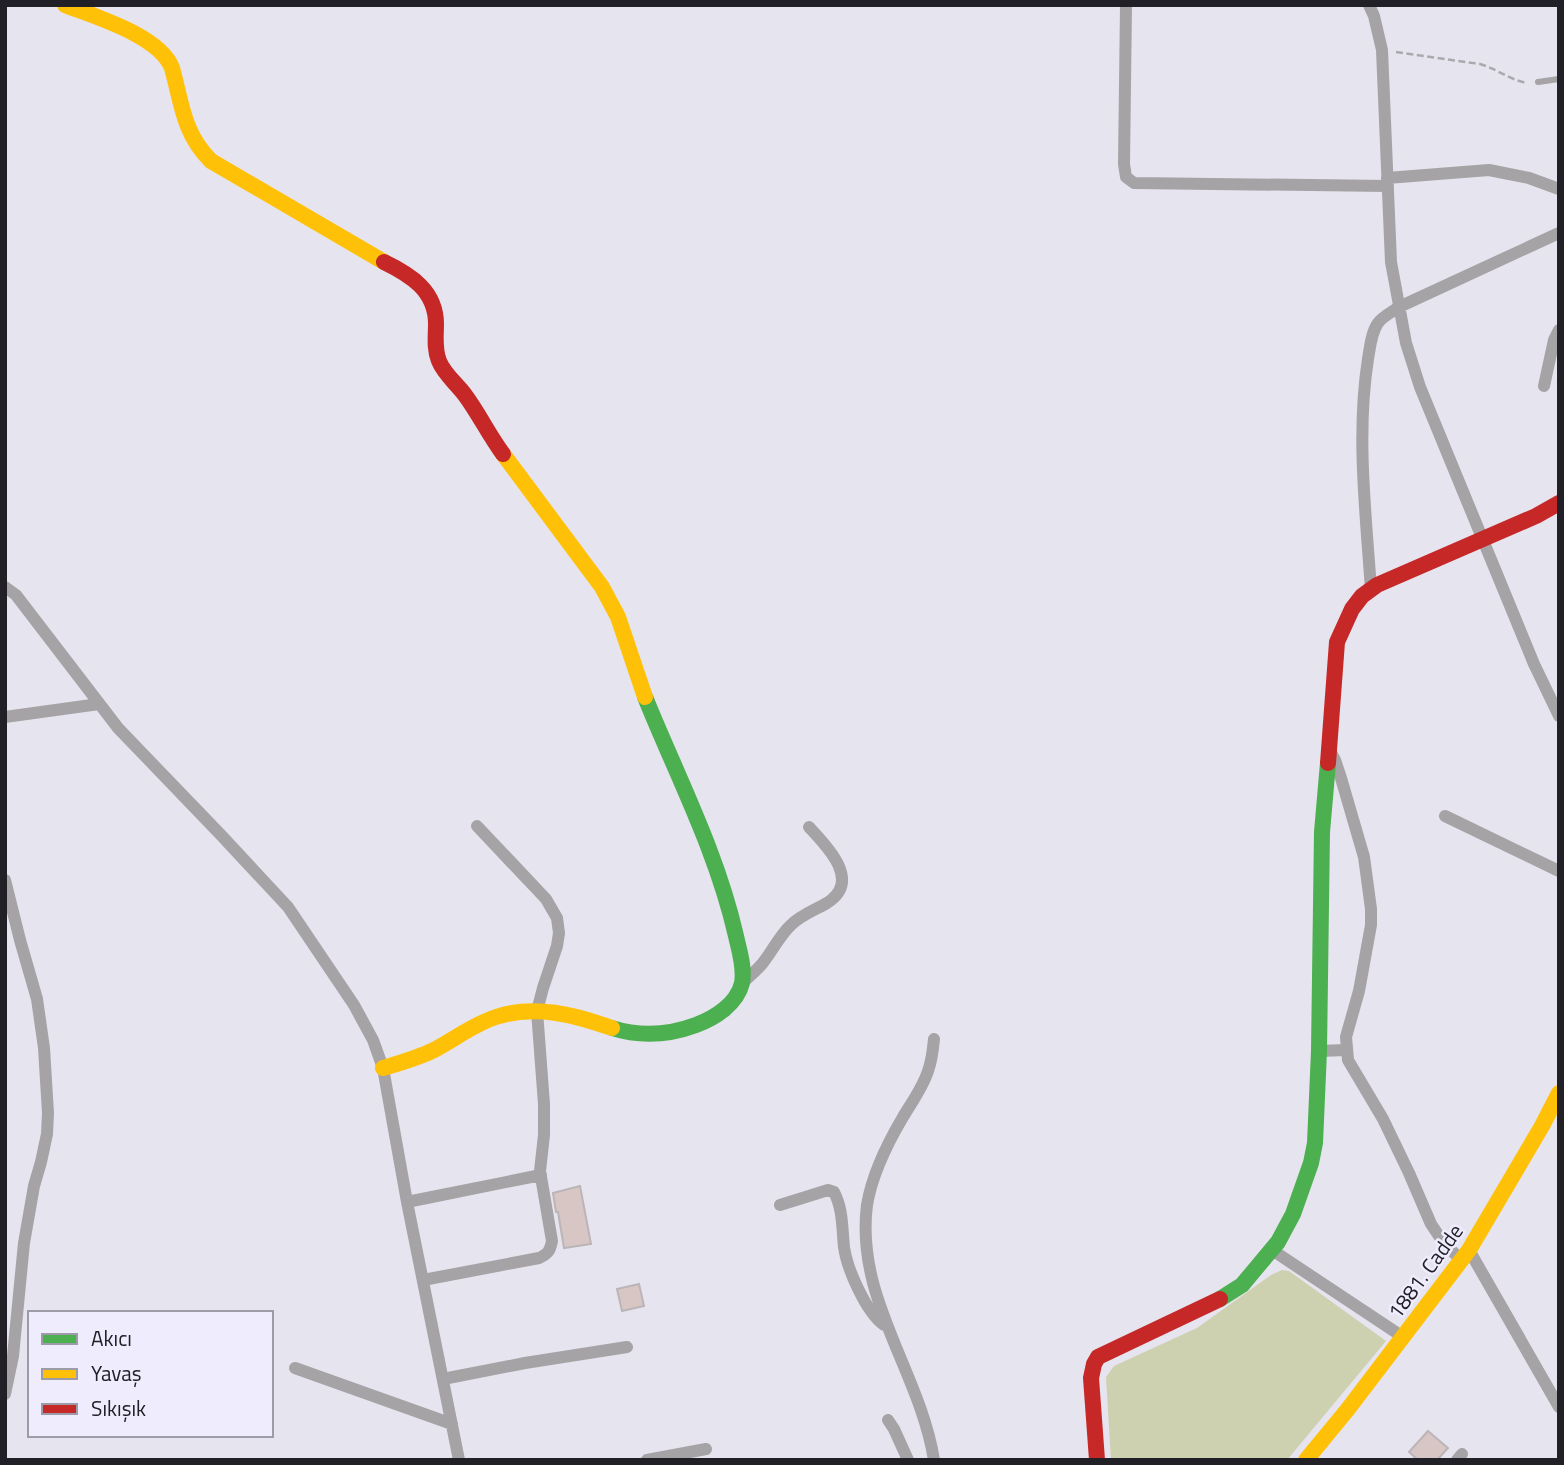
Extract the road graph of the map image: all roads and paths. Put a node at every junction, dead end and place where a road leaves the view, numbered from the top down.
1 (65, 5) edge
2 (1126, 5) edge
3 (1369, 5) edge
4 (1382, 50) junction
5 (1559, 79) edge
6 (1538, 82) joint
7 (1387, 182) junction
8 (1559, 189) edge
9 (1559, 233) edge
10 (1399, 307) junction
11 (1559, 330) edge
12 (1544, 386) dead end
13 (1559, 503) edge
14 (1483, 539) junction
15 (5, 587) edge
16 (1371, 590) junction
17 (99, 704) junction
18 (1559, 716) edge
19 (5, 717) edge
20 (1329, 751) junction
21 (1445, 816) dead end
22 (477, 826) dead end
23 (809, 827) dead end
24 (1559, 871) edge
25 (5, 880) edge
26 (742, 983) junction
27 (537, 1011) junction
28 (934, 1039) dead end
29 (1346, 1049) junction
30 (1319, 1051) junction
31 (383, 1068) junction
32 (1559, 1093) edge
33 (541, 1175) junction
34 (407, 1202) junction
35 (780, 1205) dead end
36 (1272, 1250) junction
37 (1465, 1255) junction
38 (423, 1280) junction
39 (887, 1327) junction
40 (1403, 1337) junction
41 (627, 1347) dead end
42 (295, 1368) dead end
43 (443, 1379) junction
44 (5, 1394) edge
45 (1559, 1407) edge
46 (888, 1420) dead end
47 (452, 1424) junction
48 (706, 1449) dead end
49 (459, 1460) edge
50 (647, 1460) edge
51 (908, 1460) edge
52 (933, 1460) edge
53 (1097, 1460) edge
54 (1306, 1460) edge

1 - 26 street
2 - 7 street
3 - 4 street
4 - 6 path
4 - 7 street
5 - 6 lane
7 - 8 street
7 - 10 street
9 - 10 street
10 - 14 street
10 - 16 street
11 - 12 street
13 - 14 street
14 - 16 street
14 - 18 street
15 - 17 street
16 - 20 street
17 - 19 street
17 - 31 street
20 - 29 street
20 - 30 street
21 - 24 street
22 - 27 street
23 - 26 street
25 - 44 street
26 - 27 street
27 - 31 street
27 - 33 street
28 - 39 street
29 - 30 street
29 - 37 street
30 - 36 street
31 - 34 street
32 - 37 street, 1881. Cadde
33 - 34 street
33 - 38 street
34 - 38 street
35 - 39 street
36 - 40 street
36 - 53 street
37 - 40 street, 1881. Cadde
37 - 45 street
38 - 43 street
39 - 52 street
40 - 54 street, 1881. Cadde
41 - 43 street
42 - 47 street
43 - 47 street
46 - 51 street
47 - 49 street
48 - 50 street

